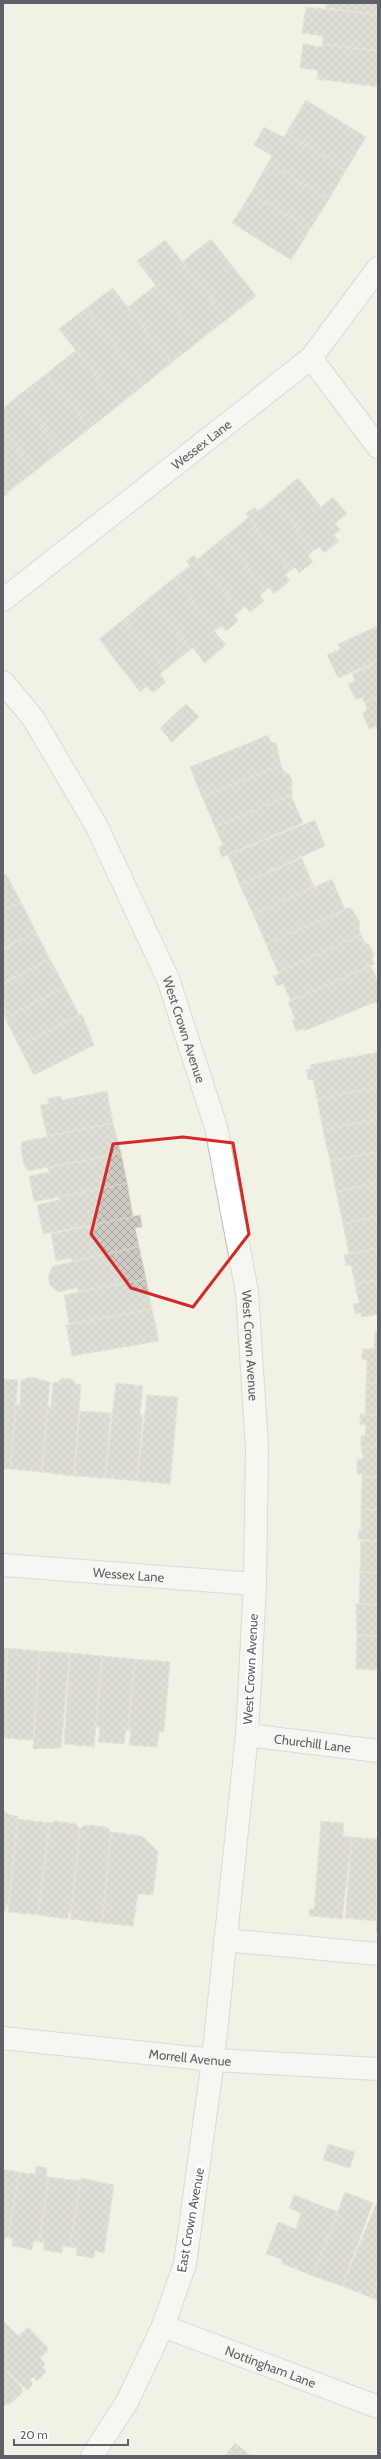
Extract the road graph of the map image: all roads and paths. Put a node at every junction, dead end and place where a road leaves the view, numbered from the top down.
1 (378, 268) edge
2 (311, 358) junction
3 (378, 447) edge
4 (3, 600) edge
5 (3, 682) edge
6 (3, 1565) edge
7 (255, 1584) junction
8 (247, 1735) junction
9 (378, 1751) edge
10 (225, 1940) junction
11 (378, 1954) edge
12 (3, 2038) edge
13 (213, 2060) junction
14 (378, 2068) edge
15 (163, 2326) junction
16 (378, 2406) edge
17 (92, 2456) edge

1 - 2 street, Wessex Lane
2 - 3 street
2 - 4 street, Wessex Lane
5 - 7 street, West Crown Avenue
6 - 7 street, Wessex Lane
7 - 8 street, West Crown Avenue
8 - 9 street, Churchill Lane
8 - 10 street, West Crown Avenue
10 - 11 street
10 - 13 street, West Crown Avenue
12 - 13 street, Morrell Avenue
13 - 14 street, Morrell Avenue
13 - 15 street, East Crown Avenue
15 - 16 street, Nottingham Lane
15 - 17 street, East Crown Avenue

